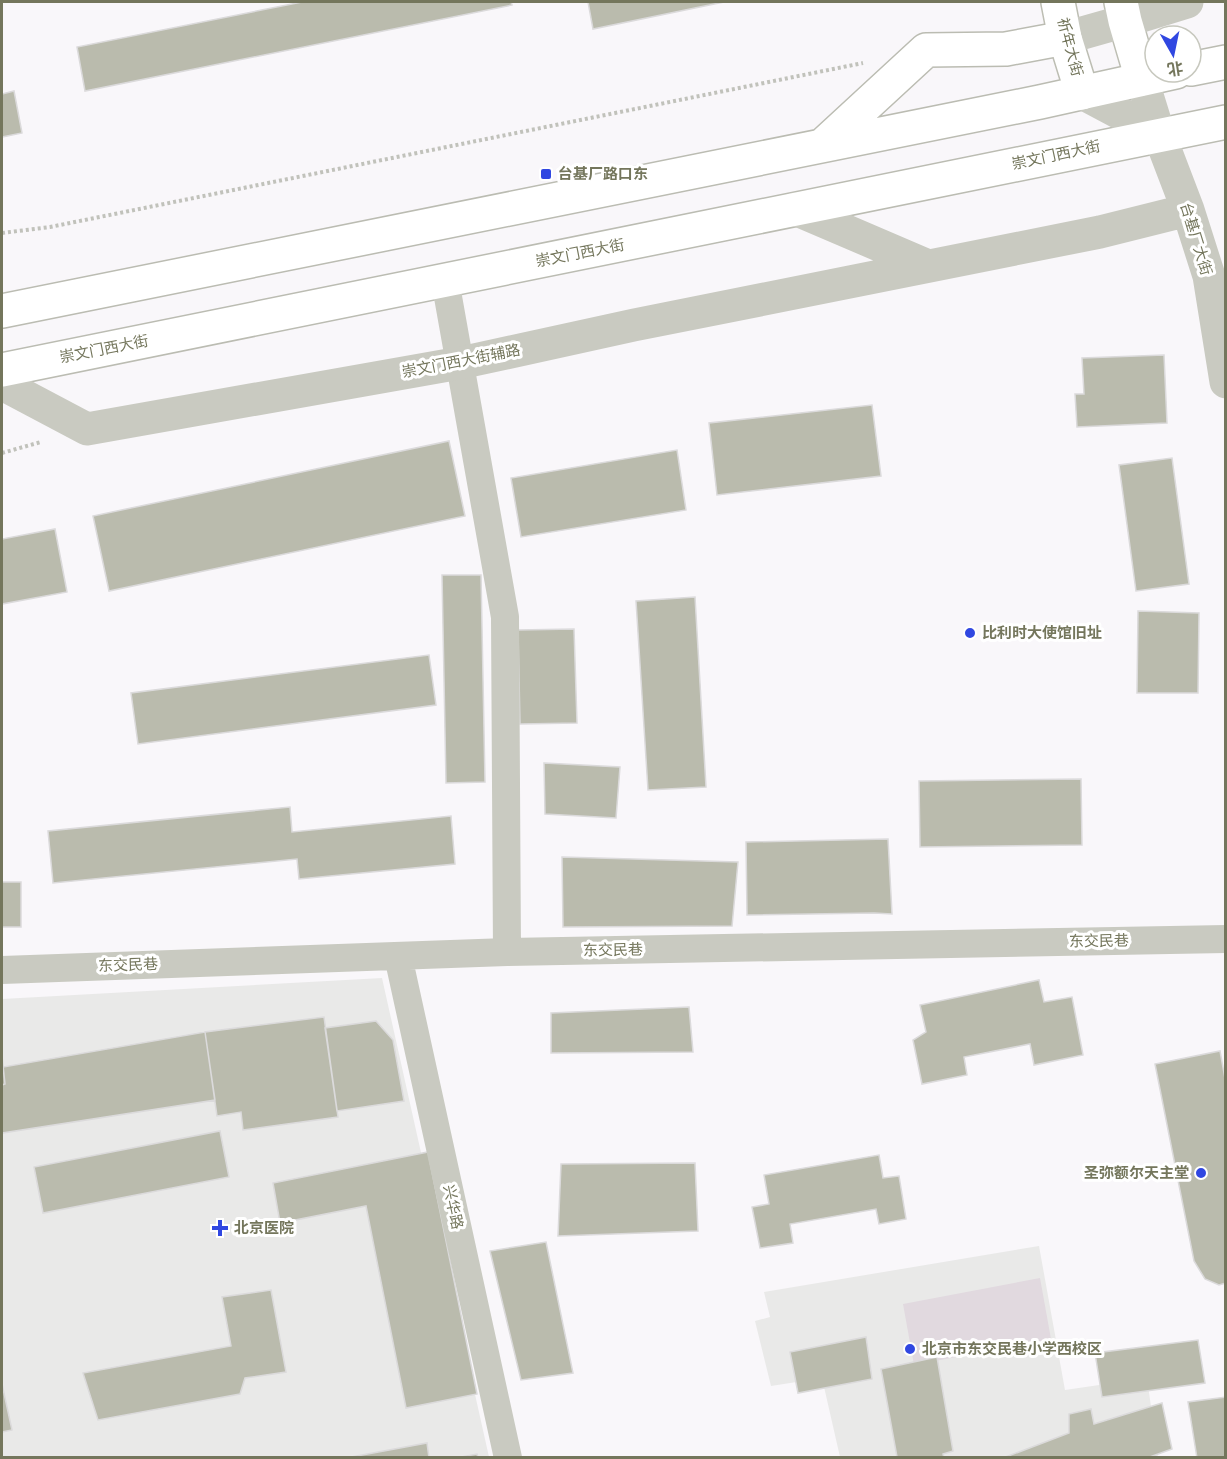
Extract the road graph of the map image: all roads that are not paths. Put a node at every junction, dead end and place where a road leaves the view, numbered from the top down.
1 (1058, 2) edge
2 (1187, 2) edge
3 (1123, 11) edge
4 (1065, 38) junction
5 (1226, 62) edge
6 (1203, 67) edge
7 (1142, 79) junction
8 (1082, 93) junction
9 (1226, 122) edge
10 (1159, 134) junction
11 (824, 145) junction
12 (795, 209) junction
13 (1188, 210) junction
14 (928, 266) junction
15 (445, 280) junction
16 (2, 311) edge
17 (460, 363) junction
18 (2, 370) edge
19 (1226, 382) edge
20 (2, 384) edge
21 (1226, 939) edge
22 (507, 952) junction
23 (398, 956) junction
24 (2, 970) edge
25 (508, 1458) edge

1 - 4 main road, 祈年大街
2 - 3 street
3 - 4 street
3 - 7 main road
4 - 8 main road, 祈年大街
4 - 11 main road
5 - 6 main road
7 - 8 main road
7 - 10 street, 台基厂大街
8 - 10 street
8 - 11 main road
9 - 10 main road, 崇文门西大街
10 - 12 main road, 崇文门西大街
10 - 13 street, 台基厂大街
11 - 16 main road
12 - 14 street
12 - 15 main road, 崇文门西大街
13 - 14 street, 崇文门西大街辅路
13 - 19 street, 台基厂大街
14 - 17 street, 崇文门西大街辅路
15 - 17 street
15 - 18 main road, 崇文门西大街
17 - 20 street, 崇文门西大街辅路
17 - 22 street
21 - 22 street, 东交民巷
22 - 23 street, 东交民巷
23 - 24 street, 东交民巷
23 - 25 street, 兴华路

